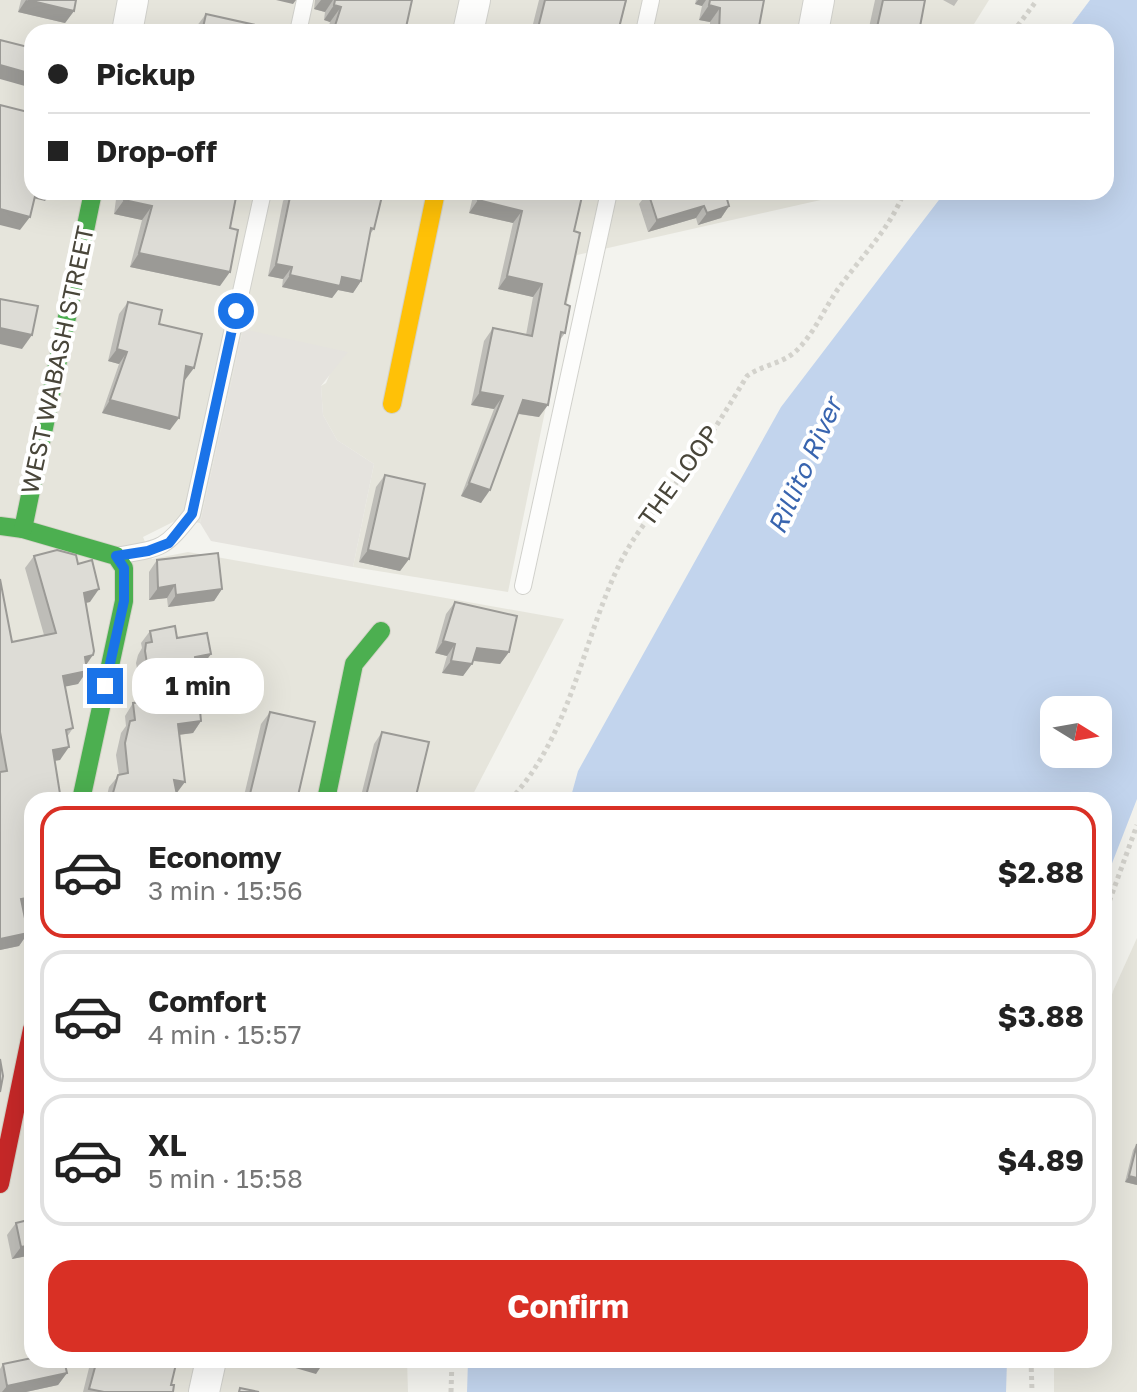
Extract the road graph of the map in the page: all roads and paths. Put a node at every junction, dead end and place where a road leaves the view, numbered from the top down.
1 (133, 0) edge
2 (305, 0) edge
3 (475, 0) edge
4 (651, 0) edge
5 (819, 0) edge
6 (1037, 0) edge
7 (128, 24) edge
8 (300, 24) edge
9 (470, 24) edge
10 (646, 24) edge
11 (814, 24) edge
12 (1019, 24) edge
13 (91, 200) edge
14 (261, 200) edge
15 (434, 200) edge
16 (607, 200) edge
17 (900, 200) edge
18 (392, 404) dead end
19 (0, 526) edge
20 (23, 529) junction
21 (116, 556) junction
22 (523, 586) dead end
23 (381, 631) dead end
24 (83, 792) edge
25 (328, 792) edge
26 (517, 792) edge
27 (1137, 825) edge
28 (1112, 894) edge
29 (24, 1068) edge
30 (0, 1184) edge
31 (209, 1368) edge
32 (452, 1368) edge
33 (1031, 1368) edge
34 (204, 1392) edge
35 (451, 1392) edge
36 (1032, 1392) edge

1 - 7 street
2 - 8 lane
3 - 9 street
4 - 10 lane
5 - 11 street
6 - 12 path
13 - 20 street, WEST WABASH STREET
14 - 21 lane
15 - 18 street
16 - 22 lane
17 - 26 path, THE LOOP
19 - 20 street
20 - 21 street
21 - 24 street
23 - 25 street
27 - 28 path
29 - 30 street
31 - 34 street
32 - 35 path
33 - 36 path

